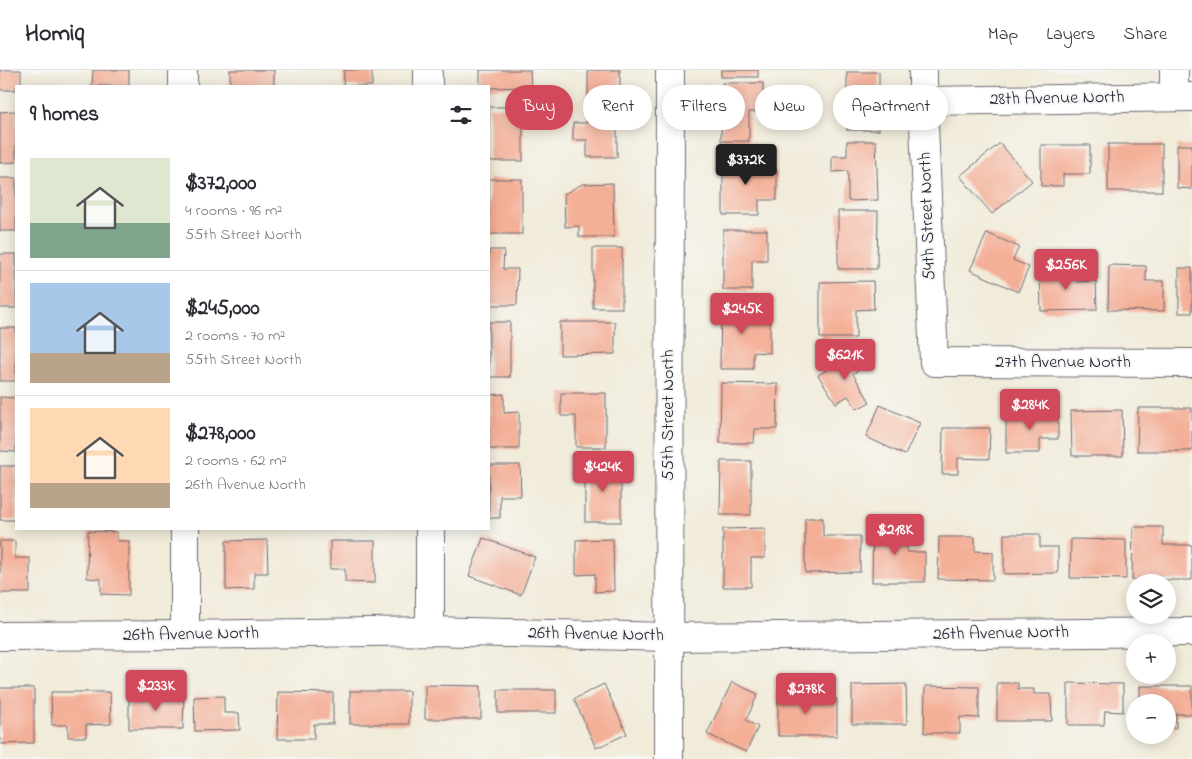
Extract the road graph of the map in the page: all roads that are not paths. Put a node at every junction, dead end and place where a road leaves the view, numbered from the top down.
1 (183, 70) edge
2 (428, 70) edge
3 (670, 70) edge
4 (923, 70) edge
5 (1174, 70) edge
6 (183, 85) edge
7 (428, 85) edge
8 (923, 85) edge
9 (1183, 97) edge
10 (948, 101) edge
11 (924, 130) edge
12 (934, 362) joint
13 (1192, 363) edge
14 (184, 530) edge
15 (430, 530) edge
16 (430, 631) junction
17 (1192, 632) edge
18 (185, 635) junction
19 (0, 636) edge
20 (669, 638) junction
21 (669, 759) edge

1 - 6 street
2 - 7 street
3 - 20 street, 55th Street North
4 - 8 street, 54th Street North
5 - 9 street
9 - 10 street, 28th Avenue North
11 - 12 street, 54th Street North
12 - 13 street, 27th Avenue North
14 - 18 street
15 - 16 street
16 - 18 street, 26th Avenue North
16 - 20 street, 26th Avenue North
17 - 20 street, 26th Avenue North
18 - 19 street, 26th Avenue North
20 - 21 street, 55th Street North

